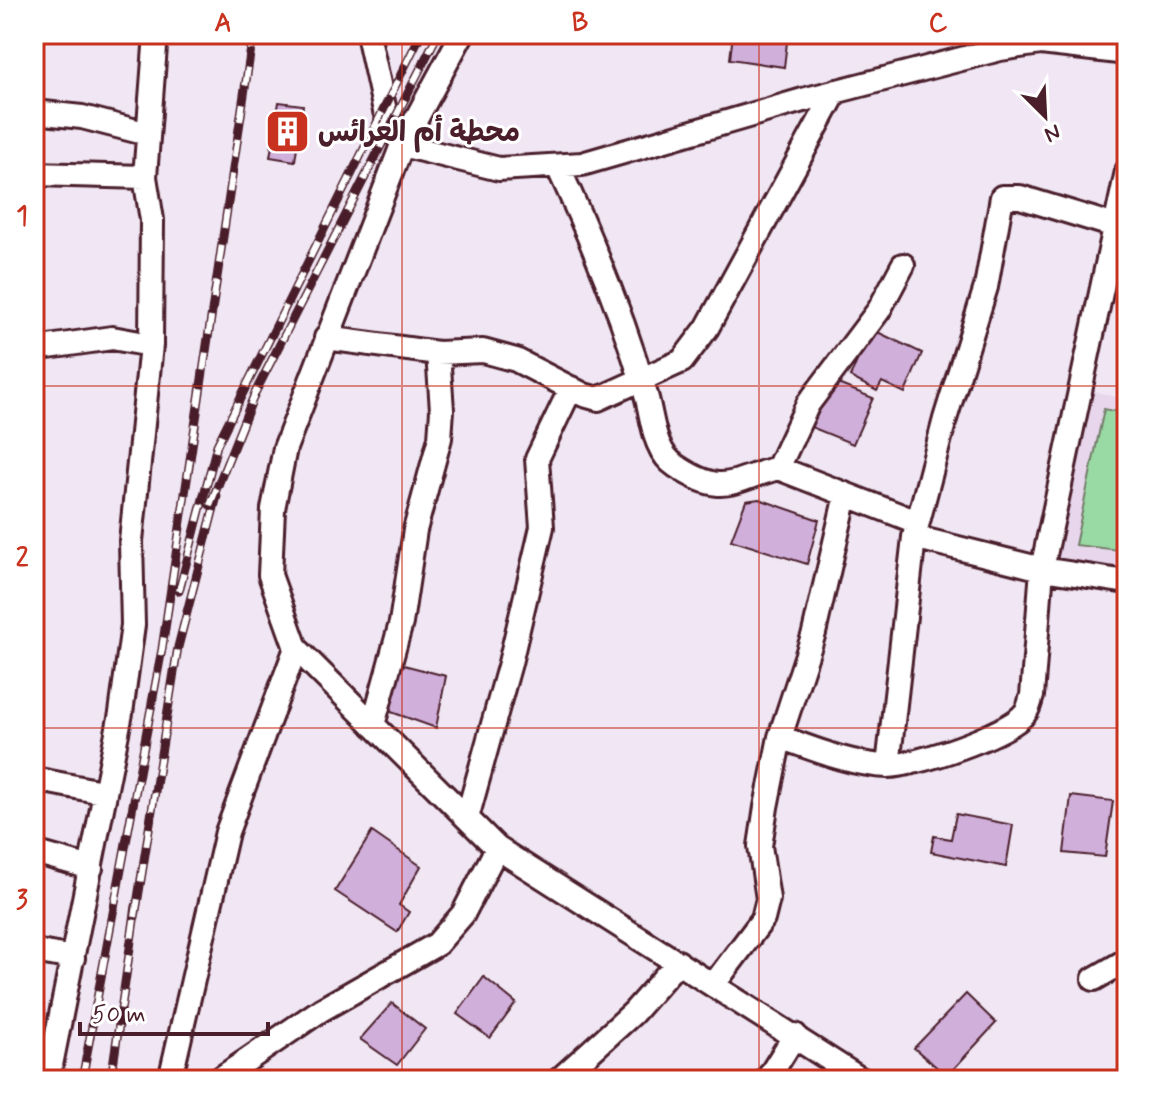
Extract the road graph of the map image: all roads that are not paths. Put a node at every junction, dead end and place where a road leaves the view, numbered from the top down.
1 (156, 34) edge
2 (368, 34) edge
3 (462, 34) edge
4 (1041, 39) edge
5 (1127, 53) edge
6 (836, 91) junction
7 (34, 112) edge
8 (148, 134) junction
9 (402, 145) junction
10 (558, 167) junction
11 (1127, 171) edge
12 (34, 174) edge
13 (145, 177) junction
14 (1115, 226) junction
15 (903, 265) dead end
16 (326, 338) junction
17 (151, 345) junction
18 (34, 349) edge
19 (438, 353) junction
20 (640, 378) junction
21 (571, 388) junction
22 (778, 468) junction
23 (846, 495) junction
24 (916, 530) junction
25 (1042, 569) junction
26 (1127, 582) edge
27 (296, 648) junction
28 (373, 725) junction
29 (780, 737) junction
30 (888, 766) junction
31 (34, 779) edge
32 (102, 792) junction
33 (467, 818) junction
34 (497, 848) junction
35 (34, 852) edge
36 (91, 868) junction
37 (34, 951) edge
38 (73, 958) junction
39 (1127, 960) edge
40 (678, 962) junction
41 (1094, 979) dead end
42 (714, 984) junction
43 (795, 1035) junction
44 (231, 1077) edge
45 (48, 1080) edge
46 (170, 1080) edge
47 (559, 1080) edge
48 (767, 1080) edge
49 (862, 1080) edge

1 - 8 street
2 - 9 street
3 - 9 street
4 - 5 street
4 - 6 street
6 - 10 street
6 - 20 street
7 - 8 street
8 - 13 street
9 - 10 street
9 - 16 street
10 - 20 street
11 - 14 street
12 - 13 street
13 - 17 street
14 - 24 street
14 - 25 street
15 - 22 street
16 - 19 street
16 - 27 street
17 - 18 street
17 - 32 street
19 - 21 street
19 - 28 street
20 - 21 street
20 - 22 street
21 - 33 street
22 - 23 street
23 - 24 street
23 - 29 street
24 - 25 street
24 - 30 street
25 - 26 street
25 - 30 street
27 - 28 street
27 - 46 street
28 - 33 street
29 - 30 street
29 - 42 street
31 - 32 street
32 - 36 street
33 - 34 street
34 - 40 street
34 - 44 street
35 - 36 street
36 - 38 street
37 - 38 street
38 - 45 street
39 - 41 street
40 - 42 street
40 - 47 street
42 - 43 street
43 - 48 street
43 - 49 street

